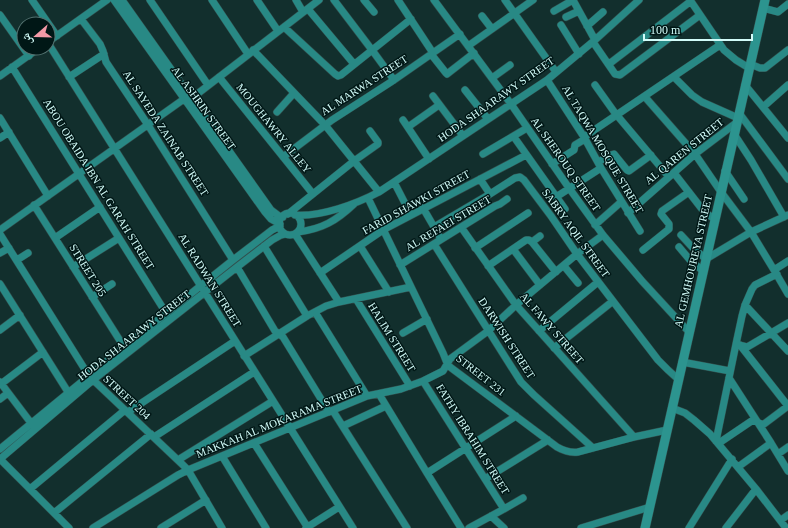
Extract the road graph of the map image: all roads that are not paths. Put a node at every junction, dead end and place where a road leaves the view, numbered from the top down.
1 (32, 0) edge
2 (107, 0) edge
3 (114, 0) edge
4 (122, 0) edge
5 (150, 0) edge
6 (212, 0) edge
7 (258, 0) edge
8 (296, 0) edge
9 (319, 0) edge
10 (334, 0) edge
11 (364, 0) edge
12 (398, 0) edge
13 (506, 0) edge
14 (533, 0) edge
15 (573, 0) edge
16 (639, 0) edge
17 (690, 0) edge
18 (437, 1) edge
19 (631, 3) edge
20 (764, 4) edge
21 (788, 4) edge
22 (306, 10) junction
23 (554, 10) dead end
24 (579, 11) junction
25 (374, 12) dead end
26 (514, 12) junction
27 (603, 12) dead end
28 (0, 15) edge
29 (700, 15) junction
30 (482, 16) dead end
31 (566, 17) dead end
32 (81, 19) junction
33 (411, 19) junction
34 (561, 25) dead end
35 (587, 26) junction
36 (281, 29) junction
37 (492, 29) junction
38 (460, 34) junction
39 (57, 36) joint
40 (16, 38) edge
41 (594, 41) junction
42 (720, 45) junction
43 (468, 46) junction
44 (372, 50) junction
45 (788, 50) edge
46 (250, 52) junction
47 (104, 54) junction
48 (432, 54) junction
49 (474, 54) junction
50 (579, 54) junction
51 (28, 56) edge
52 (56, 56) edge
53 (354, 64) junction
54 (609, 64) junction
55 (510, 65) dead end
56 (750, 66) junction
57 (12, 67) junction
58 (556, 72) junction
59 (0, 76) edge
60 (69, 77) junction
61 (219, 77) junction
62 (674, 77) junction
63 (492, 78) junction
64 (394, 80) junction
65 (547, 80) junction
66 (208, 85) junction
67 (595, 85) dead end
68 (745, 85) junction
69 (788, 86) edge
70 (465, 90) dead end
71 (294, 93) junction
72 (433, 96) dead end
73 (645, 97) junction
74 (188, 99) junction
75 (511, 104) junction
76 (439, 105) junction
77 (763, 107) junction
78 (277, 112) dead end
79 (617, 115) junction
80 (0, 118) edge
81 (738, 118) junction
82 (488, 119) junction
83 (403, 120) dead end
84 (148, 125) junction
85 (325, 125) junction
86 (408, 127) junction
87 (527, 128) junction
88 (370, 131) dead end
89 (9, 132) junction
90 (734, 134) junction
91 (463, 136) junction
92 (514, 137) junction
93 (0, 138) edge
94 (584, 138) junction
95 (788, 138) edge
96 (114, 149) junction
97 (483, 154) dead end
98 (696, 154) junction
99 (526, 155) junction
100 (650, 155) junction
101 (283, 157) junction
102 (429, 158) junction
103 (354, 161) junction
104 (552, 164) junction
105 (599, 165) junction
106 (725, 171) junction
107 (79, 174) junction
108 (672, 175) junction
109 (480, 179) junction
110 (788, 179) edge
111 (394, 182) junction
112 (568, 188) junction
113 (379, 192) junction
114 (689, 192) junction
115 (721, 192) junction
116 (313, 194) junction
117 (490, 194) junction
118 (48, 196) junction
119 (556, 197) junction
120 (368, 198) junction
121 (507, 199) dead end
122 (744, 199) dead end
123 (621, 202) junction
124 (356, 203) junction
125 (34, 205) junction
126 (100, 207) junction
127 (423, 208) junction
128 (565, 209) dead end
129 (628, 212) junction
130 (528, 213) dead end
131 (289, 215) junction
132 (411, 215) junction
133 (786, 216) edge
134 (715, 219) junction
135 (596, 224) junction
136 (280, 225) junction
137 (434, 227) junction
138 (461, 227) junction
139 (0, 230) edge
140 (383, 230) junction
141 (640, 231) dead end
142 (751, 232) junction
143 (296, 233) junction
144 (0, 234) edge
145 (285, 234) junction
146 (603, 235) junction
147 (540, 236) dead end
148 (681, 236) dead end
149 (55, 238) junction
150 (119, 238) junction
151 (441, 240) junction
152 (532, 242) junction
153 (434, 244) junction
154 (264, 246) junction
155 (360, 246) junction
156 (679, 247) dead end
157 (9, 248) junction
158 (476, 248) junction
159 (513, 249) junction
160 (643, 250) dead end
161 (28, 253) dead end
162 (0, 254) edge
163 (577, 254) junction
164 (706, 259) junction
165 (17, 260) junction
166 (788, 261) edge
167 (235, 264) junction
168 (400, 265) junction
169 (488, 266) junction
170 (564, 266) junction
171 (73, 267) junction
172 (703, 271) junction
173 (556, 272) junction
174 (775, 272) junction
175 (320, 273) junction
176 (598, 282) junction
177 (578, 283) dead end
178 (0, 284) edge
179 (112, 284) dead end
180 (540, 285) junction
181 (411, 287) junction
182 (203, 289) junction
183 (389, 292) junction
184 (788, 294) edge
185 (92, 297) junction
186 (356, 299) junction
187 (339, 302) junction
188 (613, 302) junction
189 (746, 304) junction
190 (516, 305) junction
191 (315, 312) junction
192 (166, 313) junction
193 (20, 315) junction
194 (307, 316) junction
195 (427, 320) junction
196 (788, 323) edge
197 (0, 330) edge
198 (488, 331) junction
199 (539, 331) junction
200 (689, 332) junction
201 (403, 333) dead end
202 (771, 333) junction
203 (279, 334) junction
204 (235, 342) junction
205 (738, 345) junction
206 (124, 347) junction
207 (554, 348) junction
208 (788, 351) edge
209 (43, 352) junction
210 (244, 356) junction
211 (682, 362) junction
212 (447, 363) junction
213 (254, 372) junction
214 (729, 375) junction
215 (91, 378) junction
216 (678, 379) junction
217 (423, 381) junction
218 (1, 383) edge
219 (410, 386) junction
220 (68, 392) junction
221 (8, 393) junction
222 (379, 394) junction
223 (367, 396) junction
224 (0, 399) edge
225 (273, 401) junction
226 (386, 406) junction
227 (788, 406) edge
228 (672, 408) junction
229 (126, 411) junction
230 (331, 411) junction
231 (516, 416) junction
232 (757, 422) junction
233 (31, 423) junction
234 (343, 426) junction
235 (290, 428) junction
236 (667, 430) junction
237 (152, 436) junction
238 (634, 437) junction
239 (548, 440) junction
240 (717, 442) junction
241 (254, 443) junction
242 (771, 443) junction
243 (788, 447) edge
244 (466, 448) junction
245 (593, 448) junction
246 (0, 449) edge
247 (778, 454) junction
248 (222, 456) junction
249 (0, 459) edge
250 (178, 460) junction
251 (732, 460) junction
252 (738, 467) junction
253 (188, 470) junction
254 (788, 471) edge
255 (426, 474) junction
256 (485, 479) junction
257 (30, 489) junction
258 (756, 489) junction
259 (523, 498) dead end
260 (206, 500) junction
261 (339, 507) junction
262 (650, 507) junction
263 (504, 509) junction
264 (54, 513) junction
265 (788, 515) edge
266 (491, 516) junction
267 (781, 520) junction
268 (730, 527) edge
269 (69, 528) edge
270 (93, 528) edge
271 (160, 528) edge
272 (222, 528) edge
273 (266, 528) edge
274 (307, 528) edge
275 (353, 528) edge
276 (407, 528) edge
277 (461, 528) edge
278 (468, 528) edge
279 (504, 528) edge
280 (581, 528) edge
281 (645, 528) edge
282 (689, 528) edge
283 (786, 528) edge

1 - 39 street
2 - 32 street
3 - 74 street, AL ASHRIN STREET
4 - 74 street, AL ASHRIN STREET
5 - 66 street
6 - 46 street
7 - 36 street
8 - 22 street
9 - 22 street
10 - 44 street
11 - 25 street
12 - 33 street
13 - 26 street
14 - 26 street
15 - 23 street
15 - 24 street
16 - 19 street, HODA SHAARAWY STREET
17 - 29 street
17 - 54 street
18 - 38 street, AL SHEROUQ STREET
19 - 41 street, HODA SHAARAWY STREET
20 - 21 street
20 - 56 main road, AL GEMHOUREYA STREET
22 - 36 street
22 - 53 street
24 - 31 street
24 - 35 street
26 - 37 street
26 - 58 street
27 - 35 street
28 - 40 street
29 - 42 street
29 - 54 street
30 - 37 street
32 - 39 street
32 - 47 street, AL SAYEDA ZAINAB STREET
33 - 44 street
33 - 48 street
34 - 50 street
35 - 41 street
36 - 46 street
36 - 53 street
37 - 43 street
38 - 43 street, AL SHEROUQ STREET
38 - 48 street, AL MARWA STREET
41 - 50 street, HODA SHAARAWY STREET
41 - 54 street
42 - 56 street
42 - 62 street
43 - 49 street, AL SHEROUQ STREET
44 - 53 street
44 - 64 street
45 - 56 street
46 - 61 street
46 - 71 street
47 - 60 street
47 - 84 street, AL SAYEDA ZAINAB STREET
48 - 49 street
48 - 64 street, AL MARWA STREET
49 - 63 street, AL SHEROUQ STREET
50 - 58 street, HODA SHAARAWY STREET
51 - 57 street
52 - 60 street, AL RADWAN STREET
55 - 63 street
56 - 68 main road, AL GEMHOUREYA STREET
57 - 59 street
57 - 107 street, ABOU OBAIDA IBN AL GARAH STREET
58 - 65 street, HODA SHAARAWY STREET
60 - 96 street, AL RADWAN STREET
61 - 66 street
61 - 101 street, MOUGHAWRY ALLEY
62 - 73 street
62 - 81 street
63 - 75 street, AL SHEROUQ STREET
64 - 85 street, AL MARWA STREET
65 - 75 street, HODA SHAARAWY STREET
65 - 94 street, AL TAQWA MOSQUE STREET
66 - 74 street
67 - 79 street
68 - 77 street
68 - 81 main road, AL GEMHOUREYA STREET
69 - 77 street
70 - 82 street
71 - 78 street
71 - 85 street
72 - 76 street
73 - 79 street
73 - 98 street
74 - 84 street
74 - 131 street, AL ASHRIN STREET
74 - 136 street, AL ASHRIN STREET
75 - 82 street, HODA SHAARAWY STREET
75 - 87 street, AL SHEROUQ STREET
76 - 86 street
76 - 91 street
77 - 95 street
79 - 94 street
79 - 100 street
80 - 89 street
81 - 90 main road, AL GEMHOUREYA STREET
81 - 98 street, AL QAREN STREET
81 - 110 street
82 - 91 street, HODA SHAARAWY STREET
83 - 86 street
84 - 96 street
84 - 167 street, AL SAYEDA ZAINAB STREET
85 - 101 street, AL MARWA STREET
85 - 103 street
86 - 102 street
87 - 92 street
87 - 104 street, AL SHEROUQ STREET
88 - 103 street
89 - 93 street
89 - 118 street
90 - 106 main road, AL GEMHOUREYA STREET
90 - 133 street
91 - 102 street, HODA SHAARAWY STREET
92 - 97 street
92 - 99 street
94 - 104 street
94 - 105 street, AL TAQWA MOSQUE STREET
96 - 107 street
96 - 182 street, AL RADWAN STREET
98 - 108 street, AL QAREN STREET
98 - 115 street
99 - 109 street, FARID SHAWKI STREET
99 - 119 street
100 - 105 street
100 - 108 street
101 - 116 street, MOUGHAWRY ALLEY
102 - 111 street, HODA SHAARAWY STREET
103 - 113 street
103 - 116 street
104 - 112 street, AL SHEROUQ STREET
105 - 112 street
105 - 123 street, AL TAQWA MOSQUE STREET
106 - 115 main road, AL GEMHOUREYA STREET
106 - 122 street
107 - 118 street
107 - 126 street, ABOU OBAIDA IBN AL GARAH STREET
108 - 114 street
108 - 129 street, AL QAREN STREET
109 - 117 street
109 - 127 street, FARID SHAWKI STREET
111 - 113 street, HODA SHAARAWY STREET
111 - 132 street
112 - 119 street
112 - 135 street, AL SHEROUQ STREET
113 - 120 street, HODA SHAARAWY STREET
114 - 134 street
114 - 160 street
115 - 134 main road, AL GEMHOUREYA STREET
115 - 142 street
116 - 131 street
117 - 137 street, SABRY AQIL STREET
117 - 163 street, SABRY AQIL STREET
118 - 125 street
119 - 128 street
120 - 124 street, HODA SHAARAWY STREET
120 - 140 street, STREET 231
121 - 138 street, AL REFAEI STREET
123 - 129 street, AL TAQWA MOSQUE STREET
123 - 135 street
124 - 131 street, HODA SHAARAWY STREET
124 - 143 street, HODA SHAARAWY STREET
125 - 139 street
125 - 149 street, STREET 205
126 - 149 street
126 - 150 street, ABOU OBAIDA IBN AL GARAH STREET
127 - 132 street, FARID SHAWKI STREET
127 - 137 street
129 - 141 street, AL TAQWA MOSQUE STREET
130 - 158 street
131 - 136 street
131 - 143 street
132 - 140 street, FARID SHAWKI STREET
133 - 142 street
134 - 164 main road, AL GEMHOUREYA STREET
135 - 146 street, AL SHEROUQ STREET
136 - 145 street
136 - 167 street, HODA SHAARAWY STREET
137 - 151 street
138 - 151 street, AL REFAEI STREET
138 - 158 street, AL FAWY STREET
140 - 155 street, FARID SHAWKI STREET
140 - 168 street, STREET 231
142 - 164 street
142 - 174 street
143 - 145 street
143 - 175 street
144 - 157 street, STREET 204
145 - 154 street, HODA SHAARAWY STREET
146 - 163 street, MAKKAH AL MOKARAMA STREET
146 - 200 street, AL SHEROUQ STREET
147 - 152 street
148 - 164 street
149 - 171 street, STREET 205
150 - 171 street
150 - 192 street, ABOU OBAIDA IBN AL GARAH STREET
151 - 153 street, AL REFAEI STREET
152 - 159 street
152 - 173 street
153 - 168 street, AL REFAEI STREET
153 - 198 street, DARWISH STREET
154 - 167 street, HODA SHAARAWY STREET
154 - 194 street
155 - 175 street, FARID SHAWKI STREET
155 - 183 street
156 - 172 street
157 - 162 street
157 - 165 street, STREET 204
158 - 169 street, AL FAWY STREET
159 - 169 street
159 - 180 street
161 - 165 street
163 - 170 street, MAKKAH AL MOKARAMA STREET
163 - 176 street, SABRY AQIL STREET
164 - 172 main road, AL GEMHOUREYA STREET
165 - 215 street, STREET 204
166 - 174 street
167 - 182 street, HODA SHAARAWY STREET
167 - 203 street, AL SAYEDA ZAINAB STREET
168 - 181 street, STREET 231
169 - 190 street, AL FAWY STREET
170 - 173 street, MAKKAH AL MOKARAMA STREET
170 - 177 street
171 - 185 street, STREET 205
172 - 200 main road, AL GEMHOUREYA STREET
173 - 180 street, MAKKAH AL MOKARAMA STREET
174 - 184 street
174 - 189 street
175 - 187 street
176 - 188 street, SABRY AQIL STREET
176 - 199 street
178 - 193 street
179 - 185 street
180 - 190 street, MAKKAH AL MOKARAMA STREET
181 - 183 street
181 - 195 street, STREET 231
182 - 192 street, HODA SHAARAWY STREET
182 - 204 street, AL RADWAN STREET
182 - 215 street, HODA SHAARAWY STREET
183 - 186 street
185 - 206 street, STREET 205
186 - 187 street
186 - 219 street, HALIM STREET
187 - 191 street
188 - 207 street
188 - 216 street, SABRY AQIL STREET
189 - 202 street
189 - 205 street
190 - 198 street, MAKKAH AL MOKARAMA STREET
190 - 199 street, AL FAWY STREET
191 - 194 street
191 - 223 street
192 - 206 street, HODA SHAARAWY STREET
193 - 197 street
193 - 209 street
194 - 203 street
195 - 201 street
195 - 212 street, STREET 231
196 - 202 street
198 - 212 street, MAKKAH AL MOKARAMA STREET
198 - 245 street, DARWISH STREET
199 - 207 street, AL FAWY STREET
200 - 211 main road, AL GEMHOUREYA STREET
202 - 205 street
202 - 208 street
203 - 210 street
203 - 230 street, AL SAYEDA ZAINAB STREET
204 - 210 street, AL RADWAN STREET
204 - 229 street
205 - 214 street
205 - 227 street
206 - 215 street, HODA SHAARAWY STREET
207 - 238 street, AL FAWY STREET
209 - 218 street
209 - 220 street
210 - 213 street, AL RADWAN STREET
211 - 214 street
211 - 216 main road, AL GEMHOUREYA STREET
212 - 217 street, MAKKAH AL MOKARAMA STREET
212 - 231 street, STREET 231
213 - 225 street, AL RADWAN STREET
213 - 237 street
214 - 232 street
214 - 240 street
215 - 220 street, HODA SHAARAWY STREET
215 - 229 street, STREET 204
215 - 249 street, HODA SHAARAWY STREET
216 - 228 main road, AL GEMHOUREYA STREET
217 - 219 street, MAKKAH AL MOKARAMA STREET
217 - 244 street, FATHY IBRAHIM STREET
218 - 221 street
219 - 222 street, MAKKAH AL MOKARAMA STREET
220 - 233 street, HODA SHAARAWY STREET
221 - 224 street
221 - 233 street
222 - 223 street, MAKKAH AL MOKARAMA STREET
222 - 226 street
223 - 230 street, MAKKAH AL MOKARAMA STREET
225 - 235 street, AL RADWAN STREET
225 - 250 street
226 - 234 street
226 - 255 street
227 - 232 street
228 - 236 main road, AL GEMHOUREYA STREET
228 - 240 street
229 - 237 street, STREET 204
229 - 257 street
230 - 234 street, AL SAYEDA ZAINAB STREET
230 - 235 street, MAKKAH AL MOKARAMA STREET
231 - 239 street, STREET 231
231 - 244 street
232 - 240 street
232 - 242 street
233 - 246 street, HODA SHAARAWY STREET
234 - 276 street, AL SAYEDA ZAINAB STREET
235 - 241 street, MAKKAH AL MOKARAMA STREET
235 - 261 street, AL RADWAN STREET
236 - 238 street, STREET 231
236 - 262 main road, AL GEMHOUREYA STREET
237 - 250 street, STREET 204
237 - 264 street
238 - 245 street, STREET 231
239 - 245 street, STREET 231
239 - 256 street
240 - 251 street
241 - 248 street, MAKKAH AL MOKARAMA STREET
241 - 274 street
242 - 247 street
242 - 252 street
243 - 247 street
244 - 255 street
244 - 256 street, FATHY IBRAHIM STREET
247 - 254 street
248 - 253 street, MAKKAH AL MOKARAMA STREET
248 - 273 street
249 - 257 street
250 - 253 street, STREET 204
251 - 252 street
251 - 282 street
252 - 258 street
253 - 260 street, STREET 204
253 - 270 street, MAKKAH AL MOKARAMA STREET
255 - 277 street
256 - 263 street, FATHY IBRAHIM STREET
257 - 264 street
258 - 267 street
258 - 268 street
259 - 263 street
260 - 271 street
260 - 272 street, STREET 204
261 - 274 street
261 - 275 street, AL RADWAN STREET
262 - 280 street
262 - 281 main road, AL GEMHOUREYA STREET
263 - 266 street
264 - 269 street
265 - 267 street
266 - 278 street
266 - 279 street
267 - 283 street

